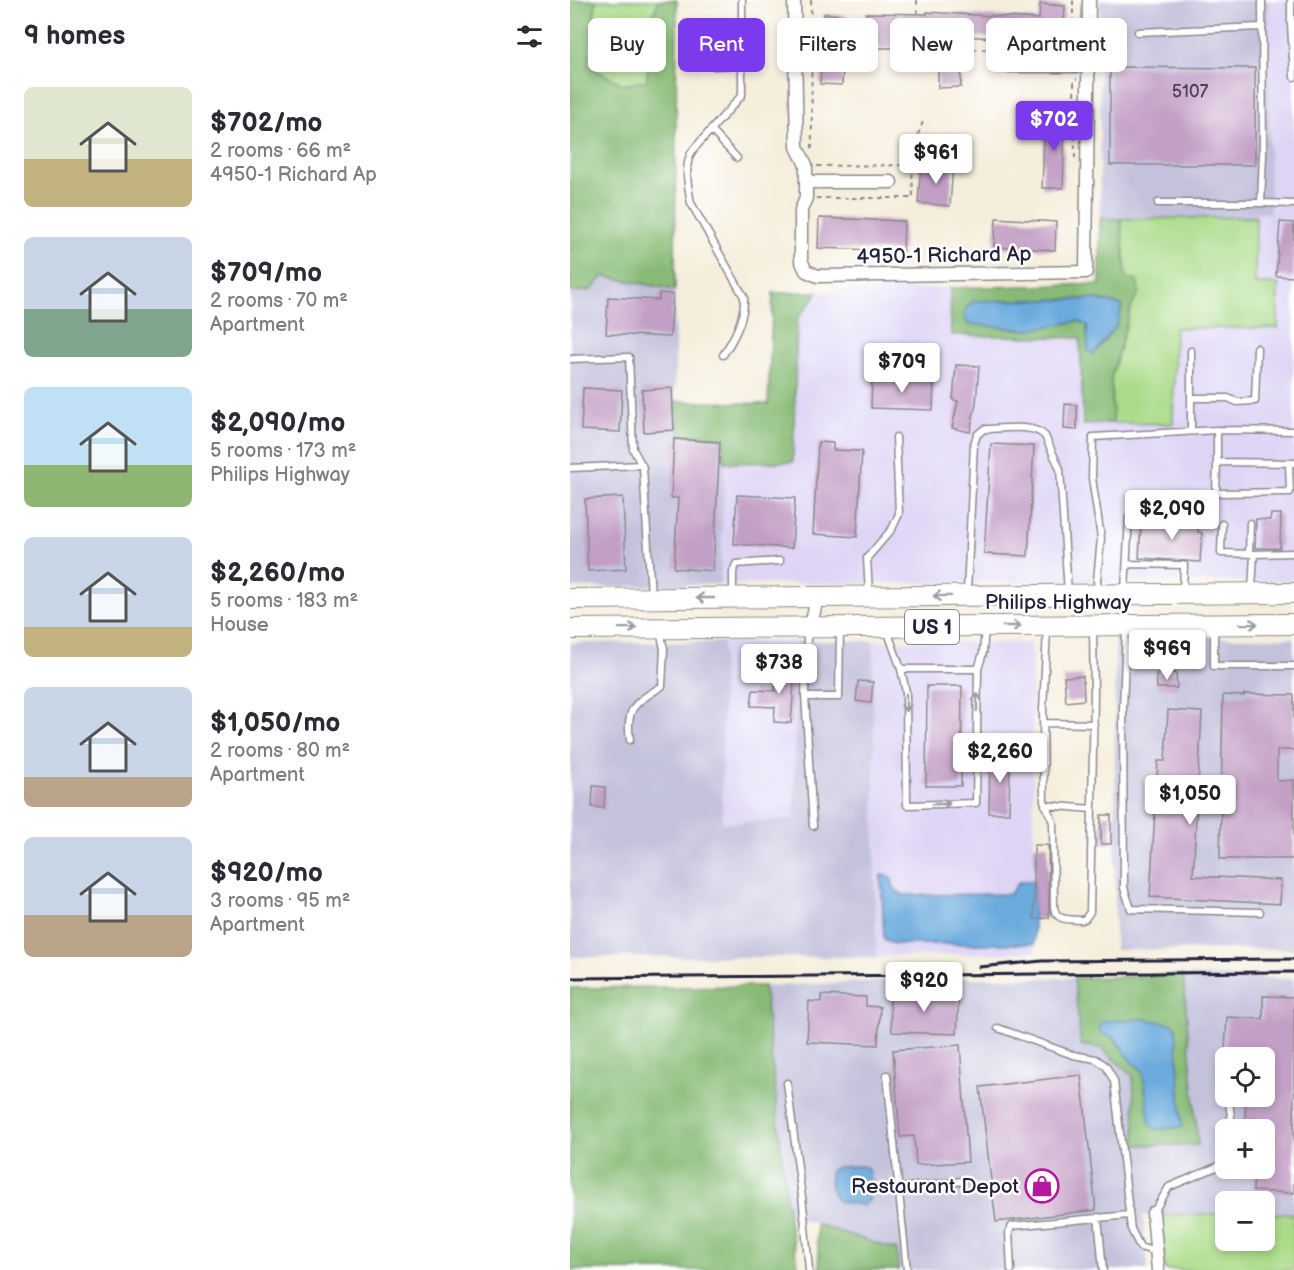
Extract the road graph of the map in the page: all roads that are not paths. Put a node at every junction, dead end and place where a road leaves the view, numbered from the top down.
1 (742, 0) edge
2 (794, 0) edge
3 (1089, 0) edge
4 (1262, 0) edge
5 (1291, 0) edge
6 (742, 18) edge
7 (1089, 18) edge
8 (1292, 24) edge
9 (1262, 27) junction
10 (1138, 32) dead end
11 (743, 72) edge
12 (1089, 72) edge
13 (1294, 77) edge
14 (711, 130) junction
15 (737, 158) dead end
16 (806, 182) junction
17 (891, 182) dead end
18 (1158, 203) dead end
19 (1261, 203) junction
20 (1294, 204) edge
21 (1257, 348) dead end
22 (1191, 351) dead end
23 (723, 355) dead end
24 (570, 359) edge
25 (1191, 398) junction
26 (1216, 430) junction
27 (1191, 431) junction
28 (1294, 431) edge
29 (896, 437) dead end
30 (1217, 462) junction
31 (1291, 463) edge
32 (642, 465) junction
33 (570, 468) edge
34 (1129, 517) dead end
35 (1250, 523) dead end
36 (1222, 524) dead end
37 (1294, 553) edge
38 (1251, 554) junction
39 (780, 561) dead end
40 (1127, 564) junction
41 (1294, 592) edge
42 (1252, 593) junction
43 (1068, 594) junction
44 (1098, 594) junction
45 (1125, 594) junction
46 (1183, 594) junction
47 (967, 596) junction
48 (817, 597) junction
49 (869, 597) junction
50 (652, 598) junction
51 (733, 598) junction
52 (570, 599) edge
53 (1294, 624) edge
54 (1214, 625) junction
55 (811, 626) junction
56 (840, 626) junction
57 (985, 626) junction
58 (1047, 626) junction
59 (1093, 626) junction
60 (1126, 626) junction
61 (886, 627) junction
62 (659, 628) junction
63 (570, 629) edge
64 (1294, 666) edge
65 (901, 669) junction
66 (978, 669) junction
67 (805, 697) junction
68 (1043, 723) junction
69 (1094, 724) junction
70 (630, 740) dead end
71 (1045, 805) junction
72 (1092, 809) junction
73 (813, 826) dead end
74 (1260, 912) dead end
75 (998, 1028) dead end
76 (887, 1075) dead end
77 (787, 1083) dead end
78 (1215, 1167) edge
79 (963, 1181) dead end
80 (900, 1188) junction
81 (1153, 1213) joint
82 (1129, 1215) junction
83 (1098, 1217) junction
84 (1156, 1253) junction
85 (808, 1270) edge
86 (907, 1270) edge
87 (1011, 1270) edge
88 (1103, 1270) edge
89 (1158, 1270) edge

1 - 6 lane
2 - 16 street, 4950-1 Richard Ap
3 - 7 street, 4950-1 Richard Ap
4 - 9 lane
5 - 8 lane
8 - 13 lane
9 - 10 lane
9 - 19 lane
11 - 14 lane
12 - 16 street, 4950-1 Richard Ap
14 - 15 lane
14 - 23 lane
16 - 17 street
18 - 19 lane
19 - 20 lane
21 - 25 lane
22 - 25 lane
24 - 32 lane
25 - 27 lane
26 - 27 lane
26 - 28 lane
26 - 30 lane
27 - 44 lane
29 - 49 lane
30 - 31 lane
30 - 31 lane
32 - 33 lane
32 - 50 lane
34 - 40 lane
35 - 38 lane
36 - 38 lane
37 - 38 lane
38 - 42 lane
39 - 51 lane
40 - 45 lane
40 - 46 lane
41 - 42 main road, Philips Highway / US 1
42 - 46 main road, Philips Highway / US 1
43 - 44 main road, Philips Highway / US 1
43 - 47 main road, Philips Highway / US 1
43 - 47 lane
44 - 45 main road, Philips Highway / US 1
45 - 46 main road, Philips Highway / US 1
47 -> 49 main road, Philips Highway / US 1
48 - 49 main road, Philips Highway / US 1
48 - 51 main road, Philips Highway / US 1
48 - 55 street
51 -> 50 main road, Philips Highway / US 1
50 - 52 main road, Philips Highway / US 1
54 -> 53 main road, Philips Highway / US 1
54 - 60 main road, Philips Highway / US 1
54 - 64 lane
55 - 56 main road, Philips Highway / US 1
55 - 62 main road, Philips Highway / US 1
55 - 67 lane
56 - 61 main road, Philips Highway / US 1
56 - 67 lane
57 -> 58 main road, Philips Highway / US 1
57 - 61 main road, Philips Highway / US 1
57 - 66 lane
58 - 59 main road, Philips Highway / US 1
58 - 68 lane
59 - 60 main road, Philips Highway / US 1
59 - 69 lane
60 - 74 lane
61 - 65 lane
63 -> 62 main road, Philips Highway / US 1
62 - 70 lane
65 - 66 lane
65 -> 66 lane
67 - 73 lane
68 - 69 lane
68 - 71 lane
69 - 72 lane
71 - 72 lane
71 - 72 lane
75 - 82 lane
76 - 80 lane
77 - 85 lane
78 - 81 lane
79 - 80 lane
80 - 86 lane
81 - 84 street
82 - 83 lane
82 - 84 lane
83 - 87 lane
83 - 88 lane
84 - 89 street

